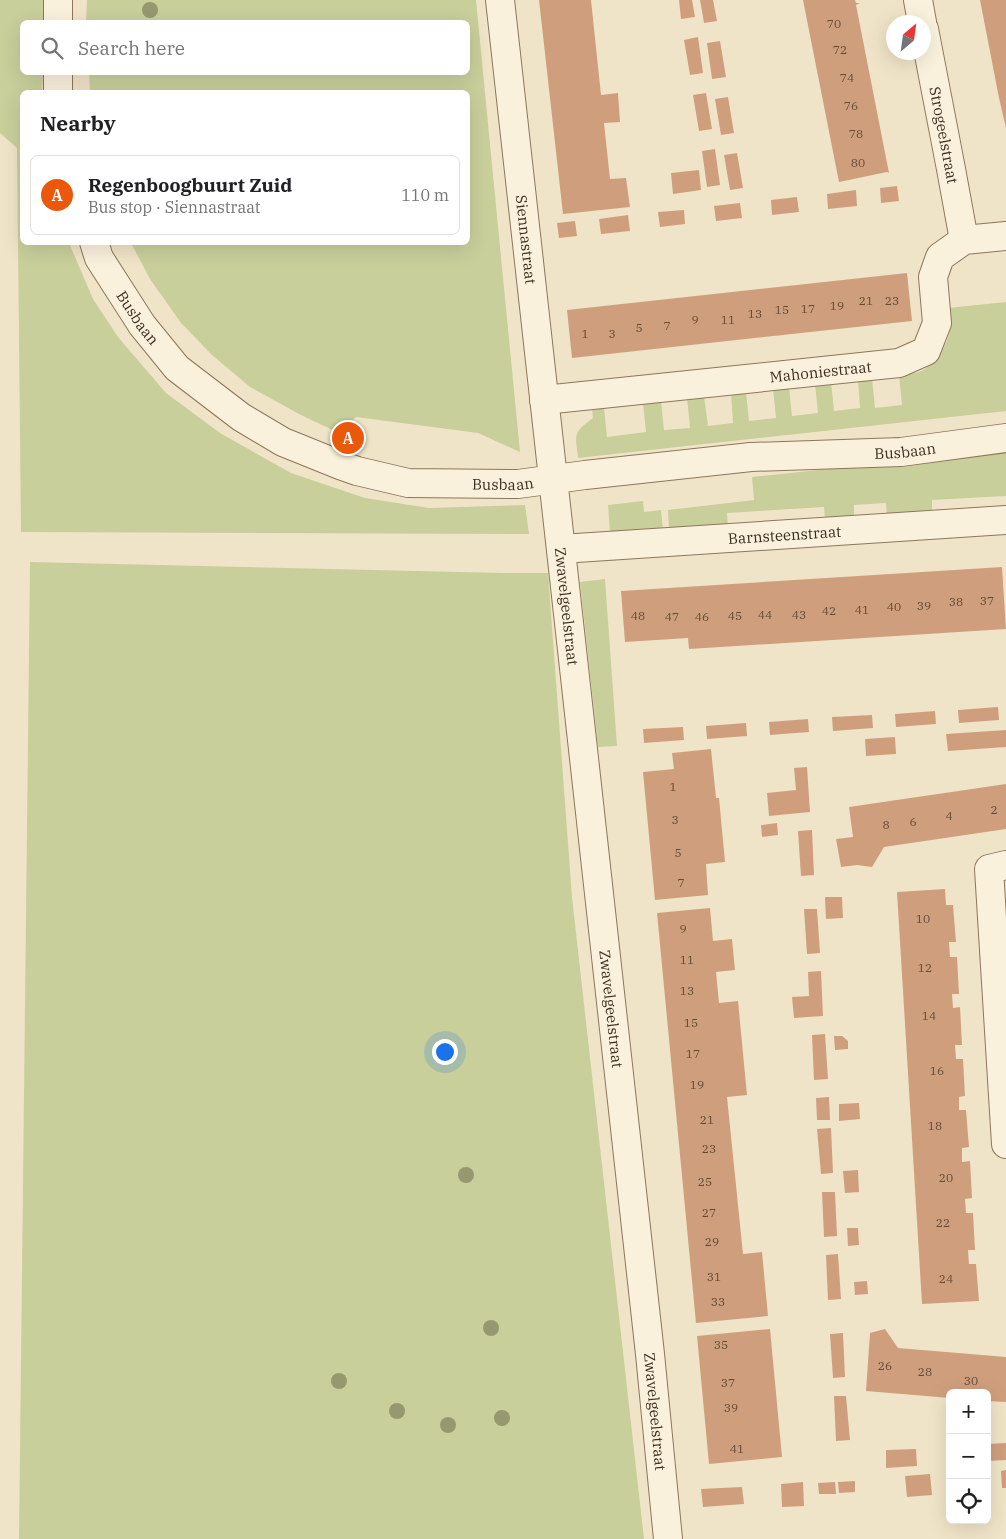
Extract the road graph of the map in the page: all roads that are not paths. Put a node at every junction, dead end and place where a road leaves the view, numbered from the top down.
1 (58, 0) edge
2 (500, 0) edge
3 (918, 0) edge
4 (921, 15) edge
5 (58, 20) edge
6 (930, 60) edge
7 (58, 75) edge
8 (58, 90) edge
9 (1006, 236) edge
10 (964, 240) junction
11 (95, 245) edge
12 (544, 400) junction
13 (1006, 438) edge
14 (553, 479) junction
15 (1006, 520) edge
16 (561, 549) junction
17 (1006, 865) edge
18 (1006, 1144) edge
19 (668, 1539) edge

1 - 5 street
2 - 12 street, Siennastraat
3 - 4 street
6 - 10 street, Strogeelstraat
7 - 8 street
9 - 10 street, Mahoniestraat
10 - 12 street, Mahoniestraat
11 - 14 street, Busbaan
12 - 14 street, Siennastraat
13 - 14 street, Busbaan
14 - 16 street, Zwavelgeelstraat
15 - 16 street, Barnsteenstraat
16 - 19 street, Zwavelgeelstraat
17 - 18 street

